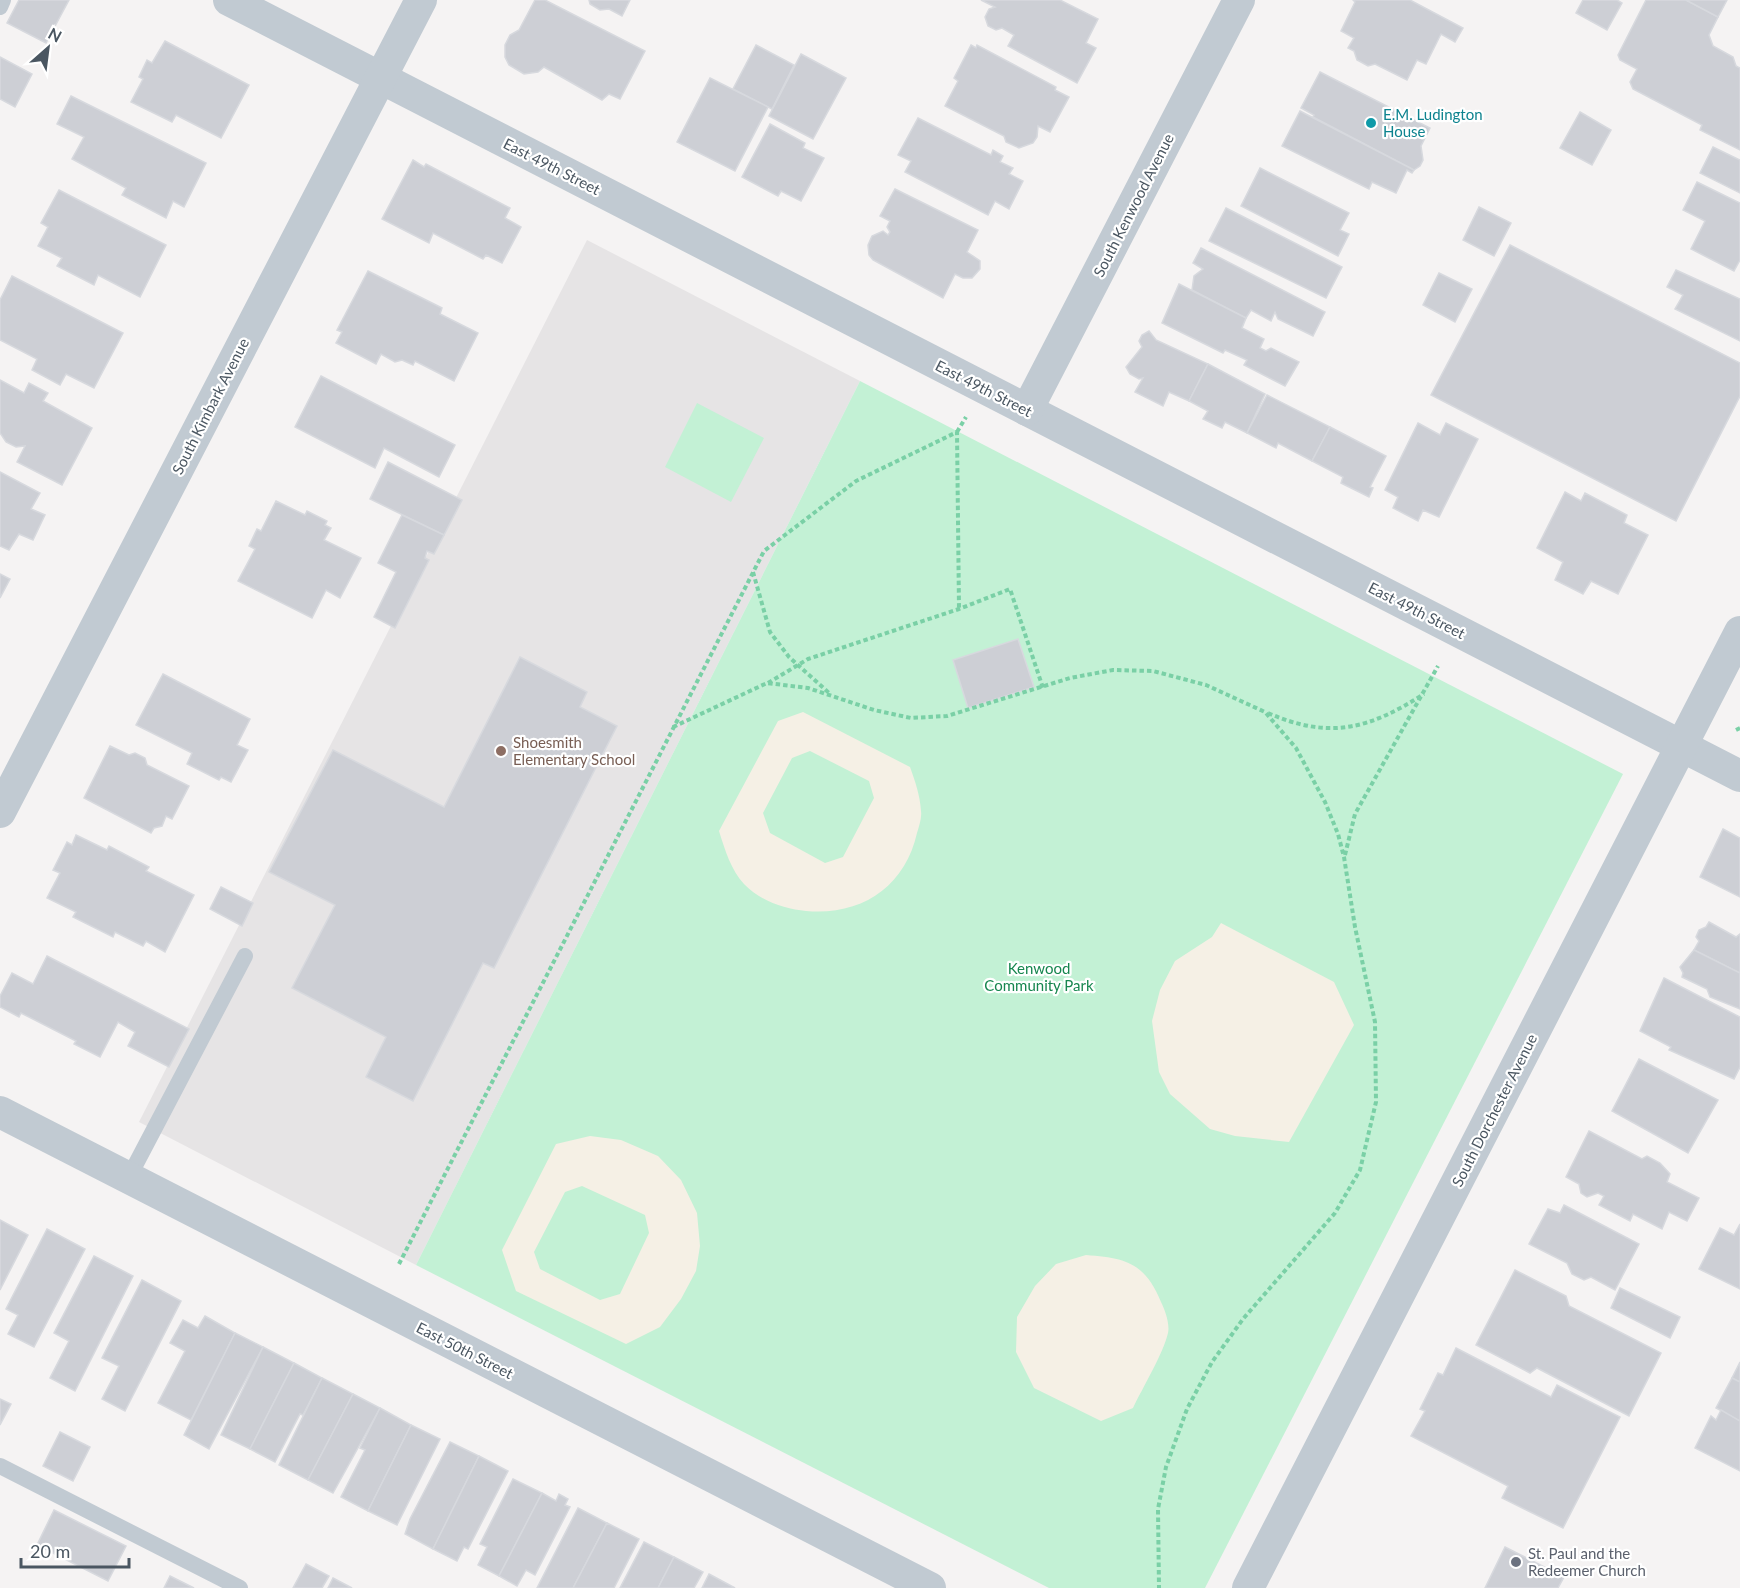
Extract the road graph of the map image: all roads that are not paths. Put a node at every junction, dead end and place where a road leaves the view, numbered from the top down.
1 (3, 0) edge
2 (229, 0) edge
3 (421, 0) edge
4 (1239, 0) edge
5 (0, 7) edge
6 (380, 78) junction
7 (1027, 410) junction
8 (1740, 632) edge
9 (1681, 746) junction
10 (1740, 776) edge
11 (0, 812) edge
12 (245, 956) dead end
13 (0, 1112) edge
14 (129, 1178) junction
15 (0, 1466) edge
16 (240, 1588) edge
17 (930, 1588) edge
18 (1248, 1588) edge

1 - 5 lane
2 - 6 street, East 49th Street
3 - 6 street, South Kimbark Avenue
4 - 7 street, South Kenwood Avenue
6 - 7 street, East 49th Street
6 - 11 street, South Kimbark Avenue
7 - 9 street, East 49th Street
8 - 9 street, South Dorchester Avenue
9 - 10 street, East 49th Street
9 - 18 street, South Dorchester Avenue
12 - 14 lane
13 - 14 street, East 50th Street
14 - 17 street, East 50th Street
15 - 16 lane

